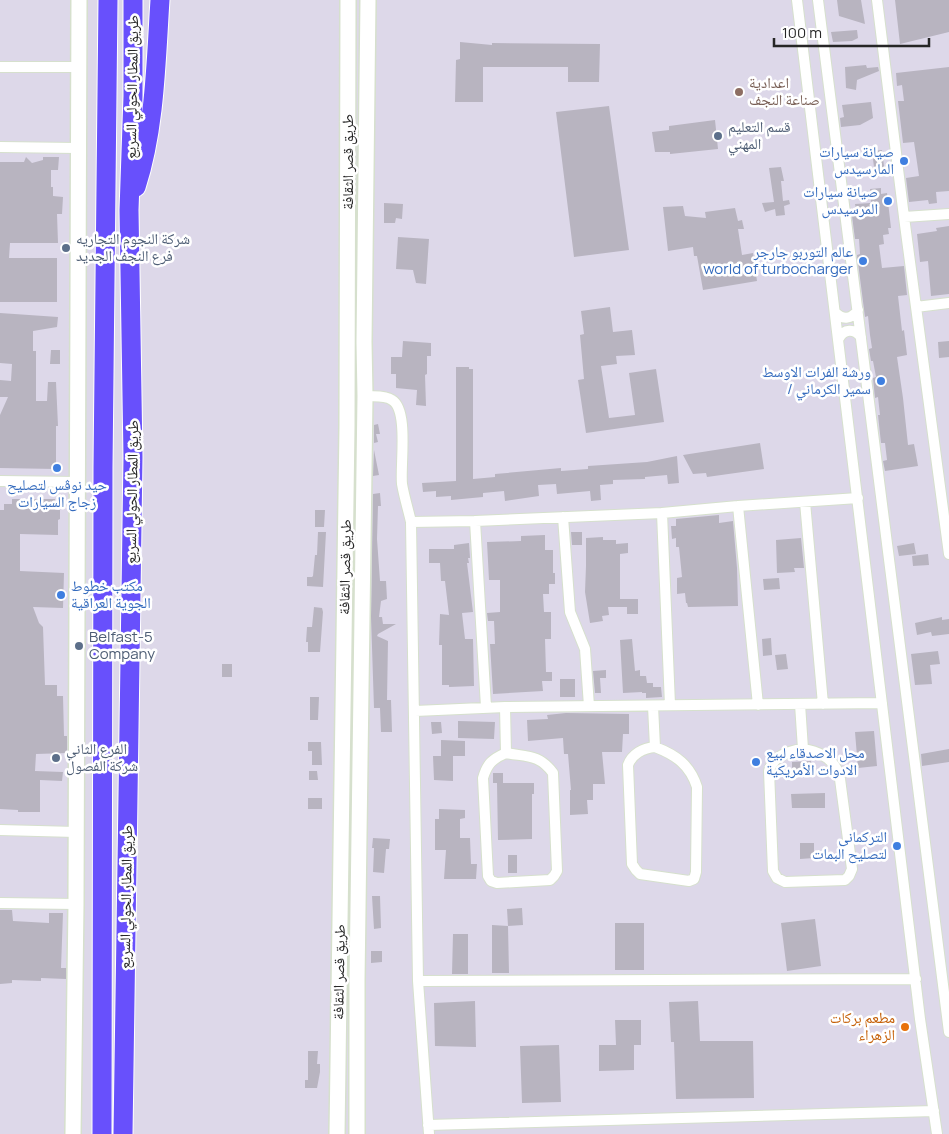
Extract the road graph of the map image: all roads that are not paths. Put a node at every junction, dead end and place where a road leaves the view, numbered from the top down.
1 (79, 0) edge
2 (108, 0) edge
3 (133, 0) edge
4 (160, 0) edge
5 (348, 0) edge
6 (368, 0) edge
7 (797, 0) edge
8 (818, 0) edge
9 (877, 0) edge
10 (0, 67) edge
11 (77, 67) junction
12 (0, 147) edge
13 (77, 148) junction
14 (129, 210) junction
15 (949, 214) edge
16 (904, 217) junction
17 (949, 303) edge
18 (916, 307) junction
19 (858, 310) junction
20 (835, 312) junction
21 (861, 337) junction
22 (839, 338) junction
23 (365, 396) junction
24 (104, 402) junction
25 (132, 403) junction
26 (104, 456) junction
27 (133, 456) junction
28 (0, 481) edge
29 (76, 482) junction
30 (858, 498) junction
31 (805, 502) junction
32 (738, 506) junction
33 (662, 513) junction
34 (563, 517) junction
35 (475, 521) junction
36 (411, 522) junction
37 (949, 554) edge
38 (882, 703) junction
39 (670, 704) junction
40 (800, 704) junction
41 (823, 704) junction
42 (758, 705) junction
43 (588, 706) junction
44 (653, 706) junction
45 (486, 707) junction
46 (505, 707) junction
47 (415, 711) junction
48 (655, 747) junction
49 (803, 749) junction
50 (506, 753) junction
51 (0, 830) edge
52 (76, 832) junction
53 (0, 903) edge
54 (76, 904) junction
55 (944, 945) edge
56 (916, 979) junction
57 (418, 981) junction
58 (948, 1020) edge
59 (949, 1032) edge
60 (934, 1111) junction
61 (428, 1129) edge
62 (357, 1130) edge
63 (73, 1134) edge
64 (102, 1134) edge
65 (122, 1134) edge
66 (337, 1134) edge
67 (937, 1134) edge

1 - 11 street
2 - 24 highway, طريق المطار الحولي السريع
3 - 14 highway, طريق المطار الحولي السريع
4 - 14 highway
5 - 66 street, طريق قصر الثقافة
6 - 23 street, طريق قصر الثقافة
7 - 20 street
8 - 19 street
9 - 16 street
10 - 11 street
11 - 13 street
12 - 13 street
13 - 29 street
14 - 25 highway, طريق المطار الحولي السريع
15 - 16 street
16 - 18 street
17 - 18 street
18 - 37 street
19 - 20 street
19 - 21 street
20 - 22 street
21 - 22 street
21 - 55 street
22 - 30 street
23 - 36 street
23 - 62 street, طريق قصر الثقافة
24 - 25 highway
24 - 26 highway, طريق المطار الحولي السريع
25 - 27 highway, طريق المطار الحولي السريع
26 - 27 highway
26 - 64 highway, طريق المطار الحولي السريع
27 - 65 highway, طريق المطار الحولي السريع
28 - 29 street
29 - 52 street
30 - 31 street
30 - 38 street
31 - 32 street
31 - 41 street
32 - 33 street
32 - 42 street
33 - 34 street
33 - 39 street
34 - 35 street
34 - 43 street
35 - 36 street
35 - 45 street
36 - 47 street
38 - 41 street
38 - 56 street
39 - 42 street
39 - 44 street
40 - 41 street
40 - 42 street
40 - 49 street
43 - 44 street
43 - 46 street
44 - 48 street
45 - 46 street
45 - 47 street
46 - 50 street
47 - 57 street
48 - 48 street
49 - 49 street
50 - 50 street
51 - 52 street
52 - 54 street
53 - 54 street
54 - 63 street
55 - 58 street
56 - 57 street
56 - 60 street
57 - 61 street
58 - 59 street
60 - 61 street
60 - 67 street

